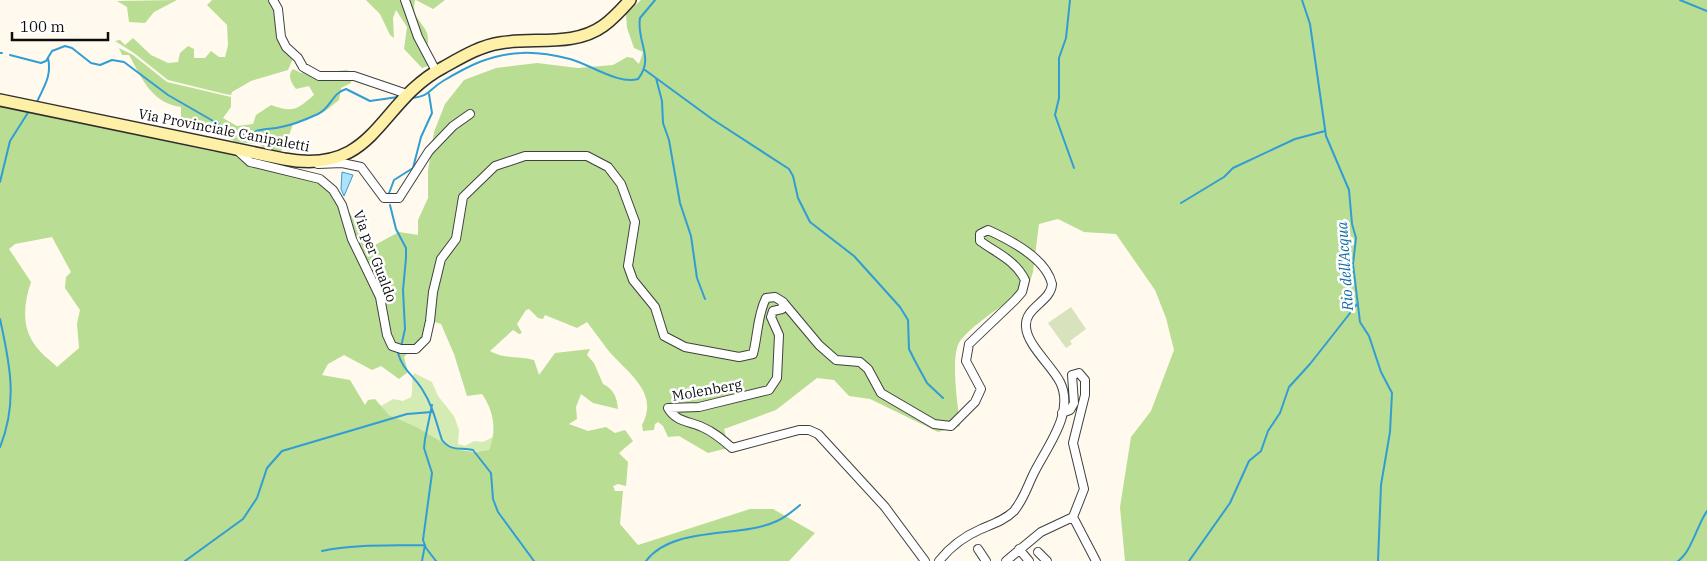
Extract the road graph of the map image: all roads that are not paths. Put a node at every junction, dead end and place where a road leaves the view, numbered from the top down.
1 (273, 0) edge
2 (405, 0) edge
3 (630, 0) edge
4 (436, 71) junction
5 (404, 97) junction
6 (0, 100) edge
7 (470, 114) dead end
8 (235, 148) junction
9 (312, 162) junction
10 (783, 302) junction
11 (1062, 414) junction
12 (1073, 518) junction
13 (978, 549) dead end
14 (1019, 549) junction
15 (1038, 552) dead end
16 (942, 560) edge
17 (925, 561) edge
18 (986, 561) edge
19 (1008, 561) edge
20 (1029, 561) edge
21 (1047, 561) edge
22 (1096, 561) edge

1 - 5 street
2 - 4 street
3 - 4 main road, Via Provinciale Canipaletti
4 - 5 main road, Via Provinciale Canipaletti
5 - 9 main road, Via Provinciale Canipaletti
6 - 8 main road, Via Provinciale Canipaletti
7 - 9 street
8 - 9 main road, Via Provinciale Canipaletti
8 - 10 street, Via per Gualdo
10 - 11 street
10 - 17 street, Molenberg
11 - 12 street
11 - 16 street
12 - 14 street
12 - 22 street
13 - 18 street
14 - 19 street
14 - 20 street
15 - 21 street

